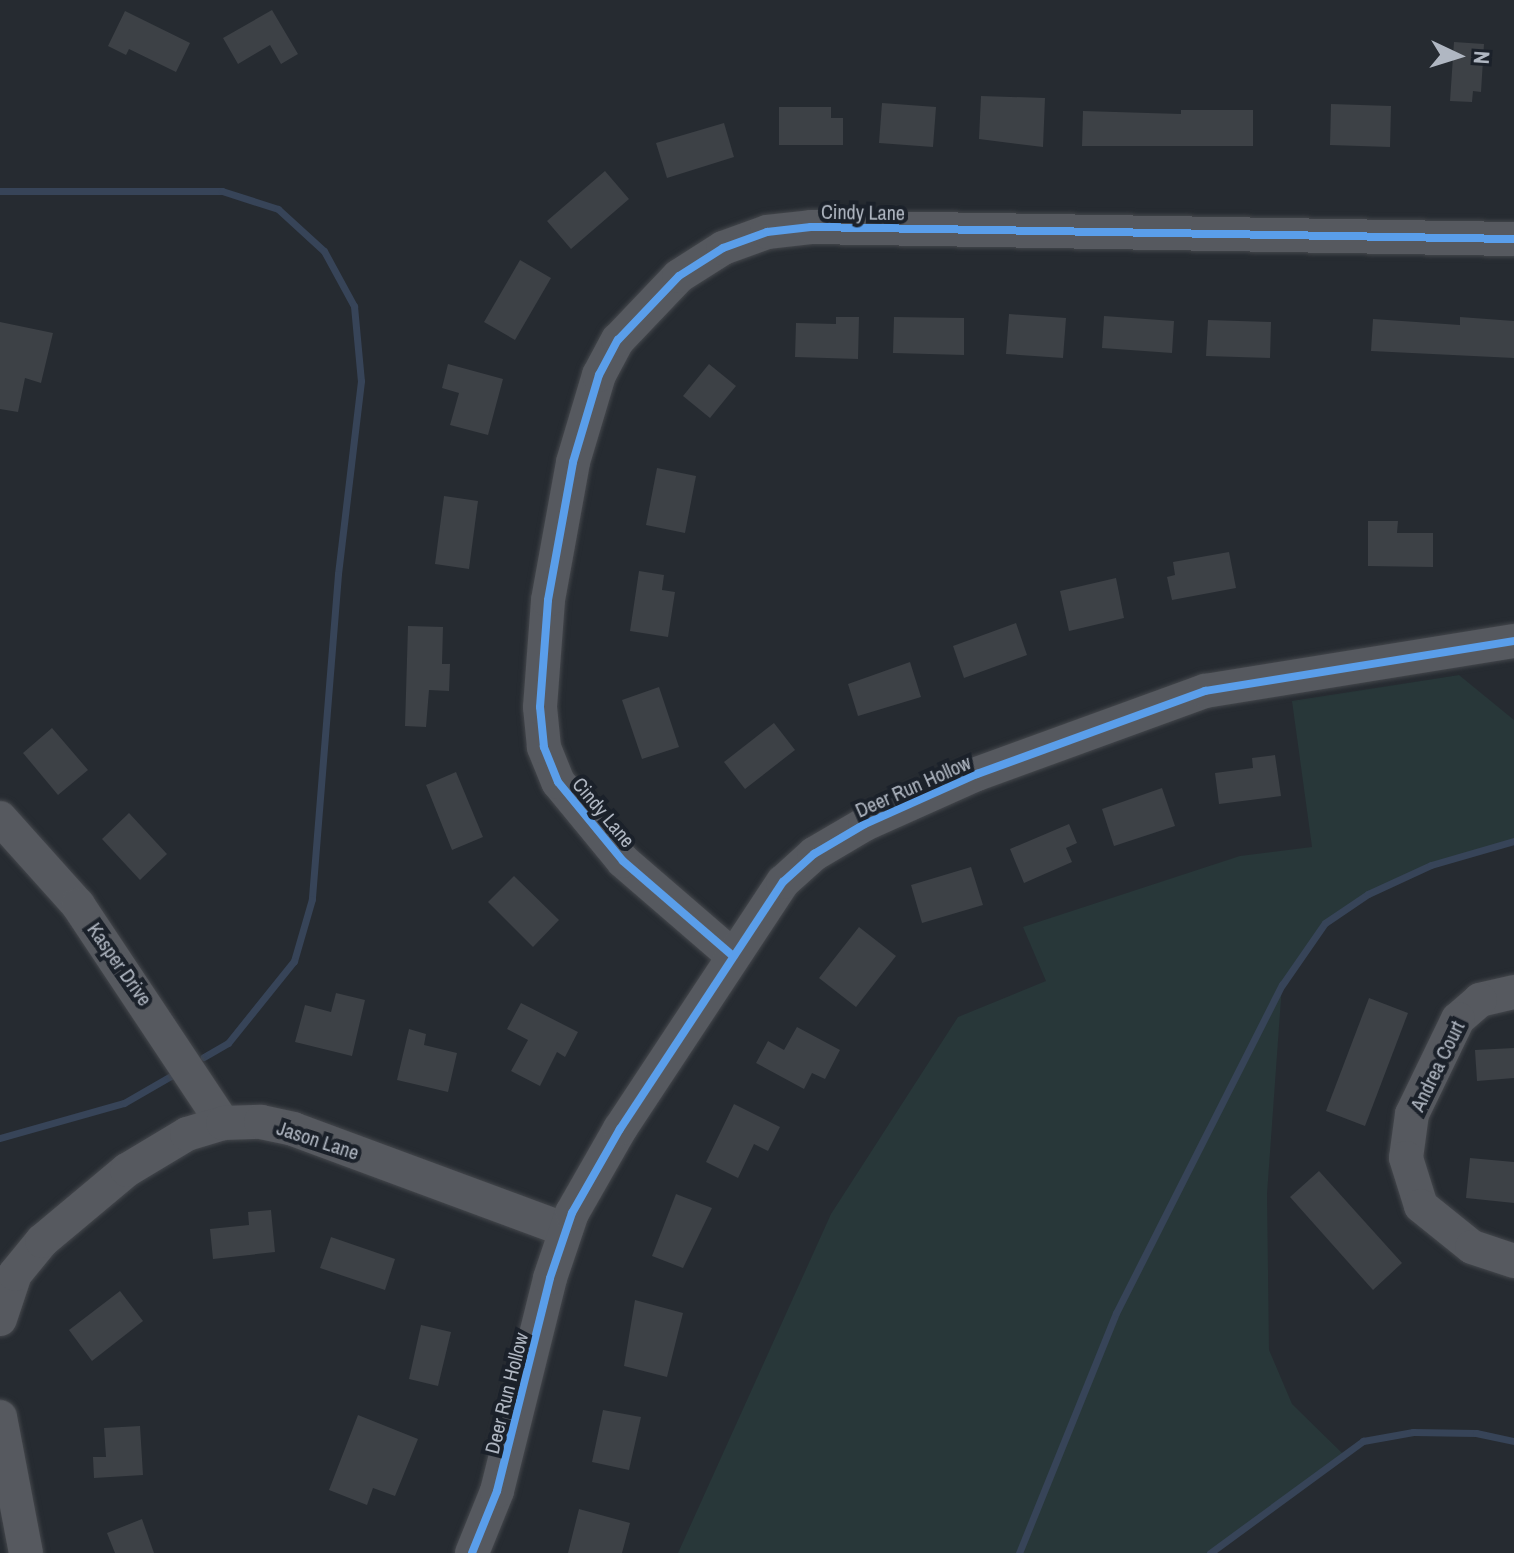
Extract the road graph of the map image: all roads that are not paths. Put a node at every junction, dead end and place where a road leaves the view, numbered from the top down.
1 (1514, 239) edge
2 (1514, 641) edge
3 (0, 818) edge
4 (733, 956) junction
5 (1514, 992) edge
6 (223, 1123) junction
7 (566, 1230) junction
8 (1514, 1261) edge
9 (0, 1319) edge
10 (0, 1417) edge
11 (15, 1537) edge
12 (472, 1553) edge

1 - 4 street, Cindy Lane
2 - 4 street, Deer Run Hollow
3 - 6 street, Kasper Drive
4 - 7 street, Deer Run Hollow
5 - 8 street, Andrea Court
6 - 7 street, Jason Lane
6 - 9 street, Jason Lane
7 - 12 street, Deer Run Hollow
10 - 11 street

